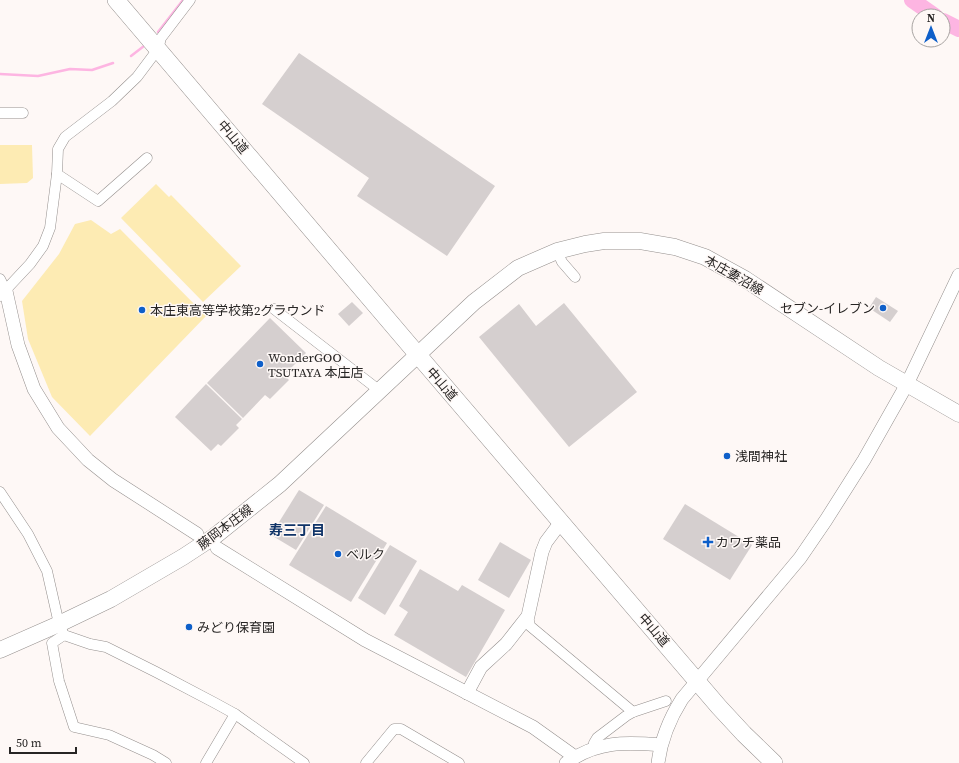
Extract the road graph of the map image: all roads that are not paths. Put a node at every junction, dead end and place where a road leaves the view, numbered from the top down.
1 (116, 0) edge
2 (190, 0) edge
3 (158, 49) junction
4 (23, 113) dead end
5 (0, 114) edge
6 (147, 158) dead end
7 (57, 174) junction
8 (556, 251) junction
9 (959, 276) edge
10 (575, 277) dead end
11 (0, 279) edge
12 (3, 294) edge
13 (274, 309) dead end
14 (418, 356) junction
15 (907, 384) junction
16 (380, 391) junction
17 (959, 414) edge
18 (0, 492) edge
19 (561, 522) junction
20 (197, 534) dead end
21 (217, 548) dead end
22 (528, 616) junction
23 (62, 630) junction
24 (0, 650) edge
25 (697, 680) junction
26 (468, 693) junction
27 (666, 701) dead end
28 (633, 712) junction
29 (235, 714) junction
30 (661, 745) junction
31 (594, 748) junction
32 (571, 760) edge
33 (658, 761) edge
34 (166, 763) edge
35 (206, 763) edge
36 (304, 763) edge
37 (366, 763) edge
38 (459, 763) edge
39 (774, 763) edge

1 - 3 highway, 中山道
2 - 3 street
3 - 7 street
3 - 14 highway, 中山道
4 - 5 street
6 - 7 street
7 - 12 street
8 - 10 street
8 - 14 main road, 本庄妻沼線
8 - 15 main road, 本庄妻沼線
9 - 15 street
11 - 12 street
12 - 20 street
13 - 16 street
14 - 16 main road, 藤岡本庄線
14 - 19 highway, 中山道
15 - 17 main road, 本庄妻沼線
15 - 25 street
16 - 23 main road, 藤岡本庄線
18 - 23 street
19 - 22 street
19 - 25 highway, 中山道
21 - 26 street
22 - 26 street
22 - 28 street
23 - 24 main road, 藤岡本庄線
23 - 29 street
23 - 34 street
25 - 30 street
25 - 39 highway, 中山道
26 - 32 street
27 - 28 street
28 - 31 street
29 - 35 street
29 - 36 street
30 - 31 street
30 - 33 street
31 - 32 street
37 - 38 street

